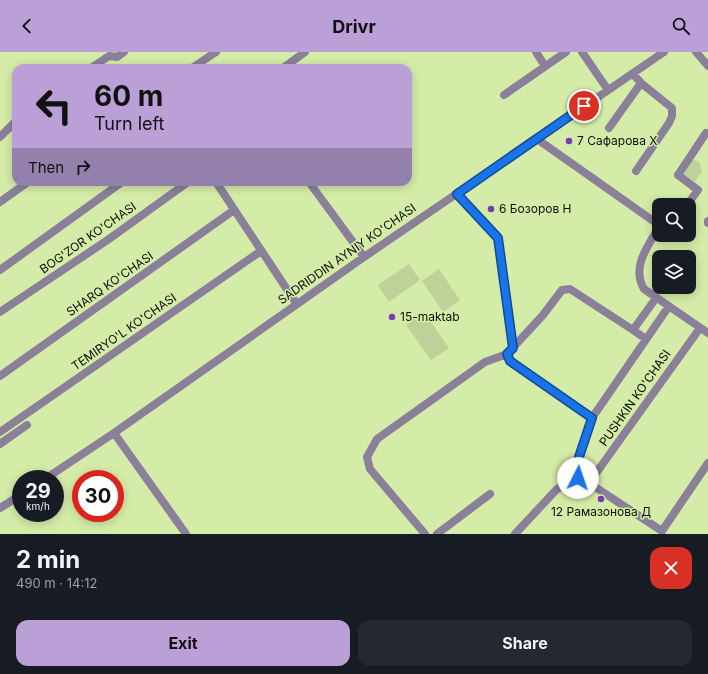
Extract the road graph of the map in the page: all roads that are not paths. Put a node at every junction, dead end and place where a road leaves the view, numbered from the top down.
1 (124, 52) edge
2 (216, 52) edge
3 (305, 52) edge
4 (536, 52) edge
5 (566, 52) edge
6 (582, 52) edge
7 (664, 52) edge
8 (696, 52) edge
9 (97, 64) edge
10 (198, 64) edge
11 (288, 64) edge
12 (545, 66) junction
13 (708, 66) edge
14 (633, 74) junction
15 (641, 83) junction
16 (608, 90) junction
17 (504, 95) dead end
18 (12, 125) edge
19 (609, 128) dead end
20 (706, 133) dead end
21 (0, 137) edge
22 (537, 139) junction
23 (636, 171) dead end
24 (22, 186) edge
25 (116, 186) edge
26 (182, 186) edge
27 (219, 186) edge
28 (312, 186) edge
29 (457, 194) junction
30 (692, 198) edge
31 (0, 202) edge
32 (234, 210) junction
33 (652, 221) edge
34 (652, 239) edge
35 (262, 251) junction
36 (364, 257) junction
37 (0, 270) edge
38 (656, 298) junction
39 (296, 304) junction
40 (668, 306) junction
41 (0, 312) edge
42 (700, 328) junction
43 (633, 330) junction
44 (708, 333) edge
45 (646, 339) junction
46 (513, 348) junction
47 (507, 354) junction
48 (0, 376) edge
49 (592, 418) junction
50 (27, 426) dead end
51 (0, 432) edge
52 (114, 434) junction
53 (0, 444) edge
54 (708, 464) edge
55 (59, 470) edge
56 (578, 478) junction
57 (589, 483) junction
58 (490, 494) dead end
59 (12, 501) edge
60 (0, 508) edge
61 (186, 534) edge
62 (425, 534) edge
63 (437, 534) edge
64 (515, 534) edge

1 - 9 street
2 - 10 street
3 - 11 street
4 - 12 street
5 - 12 street
6 - 16 street
7 - 14 street, SADRIDDIN AYNIY KO'CHASI
8 - 13 street
12 - 17 street
14 - 15 street
14 - 16 street, SADRIDDIN AYNIY KO'CHASI
15 - 19 street
15 - 23 street
16 - 22 street, SADRIDDIN AYNIY KO'CHASI
18 - 21 street
20 - 30 street
22 - 29 street, SADRIDDIN AYNIY KO'CHASI
22 - 33 street
24 - 31 street
25 - 37 street
26 - 41 street, BOG'ZOR KO'CHASI
27 - 32 street
28 - 36 street
29 - 36 street, SADRIDDIN AYNIY KO'CHASI
29 - 46 street
32 - 35 street
32 - 48 street, SHARQ KO'CHASI
34 - 38 street
35 - 39 street
35 - 51 street, TEMIRYO'L KO'CHASI
36 - 39 street, SADRIDDIN AYNIY KO'CHASI
38 - 40 street
38 - 43 street
39 - 52 street, SADRIDDIN AYNIY KO'CHASI
40 - 42 street
40 - 45 street
42 - 44 street
42 - 57 street, PUSHKIN KO'CHASI
43 - 45 street
43 - 46 street
45 - 49 street
46 - 47 street
47 - 49 street
47 - 62 street
49 - 56 street
50 - 53 street
52 - 55 street, SADRIDDIN AYNIY KO'CHASI
52 - 61 street
54 - 57 street
56 - 57 street
56 - 64 street
58 - 63 street
59 - 60 street

